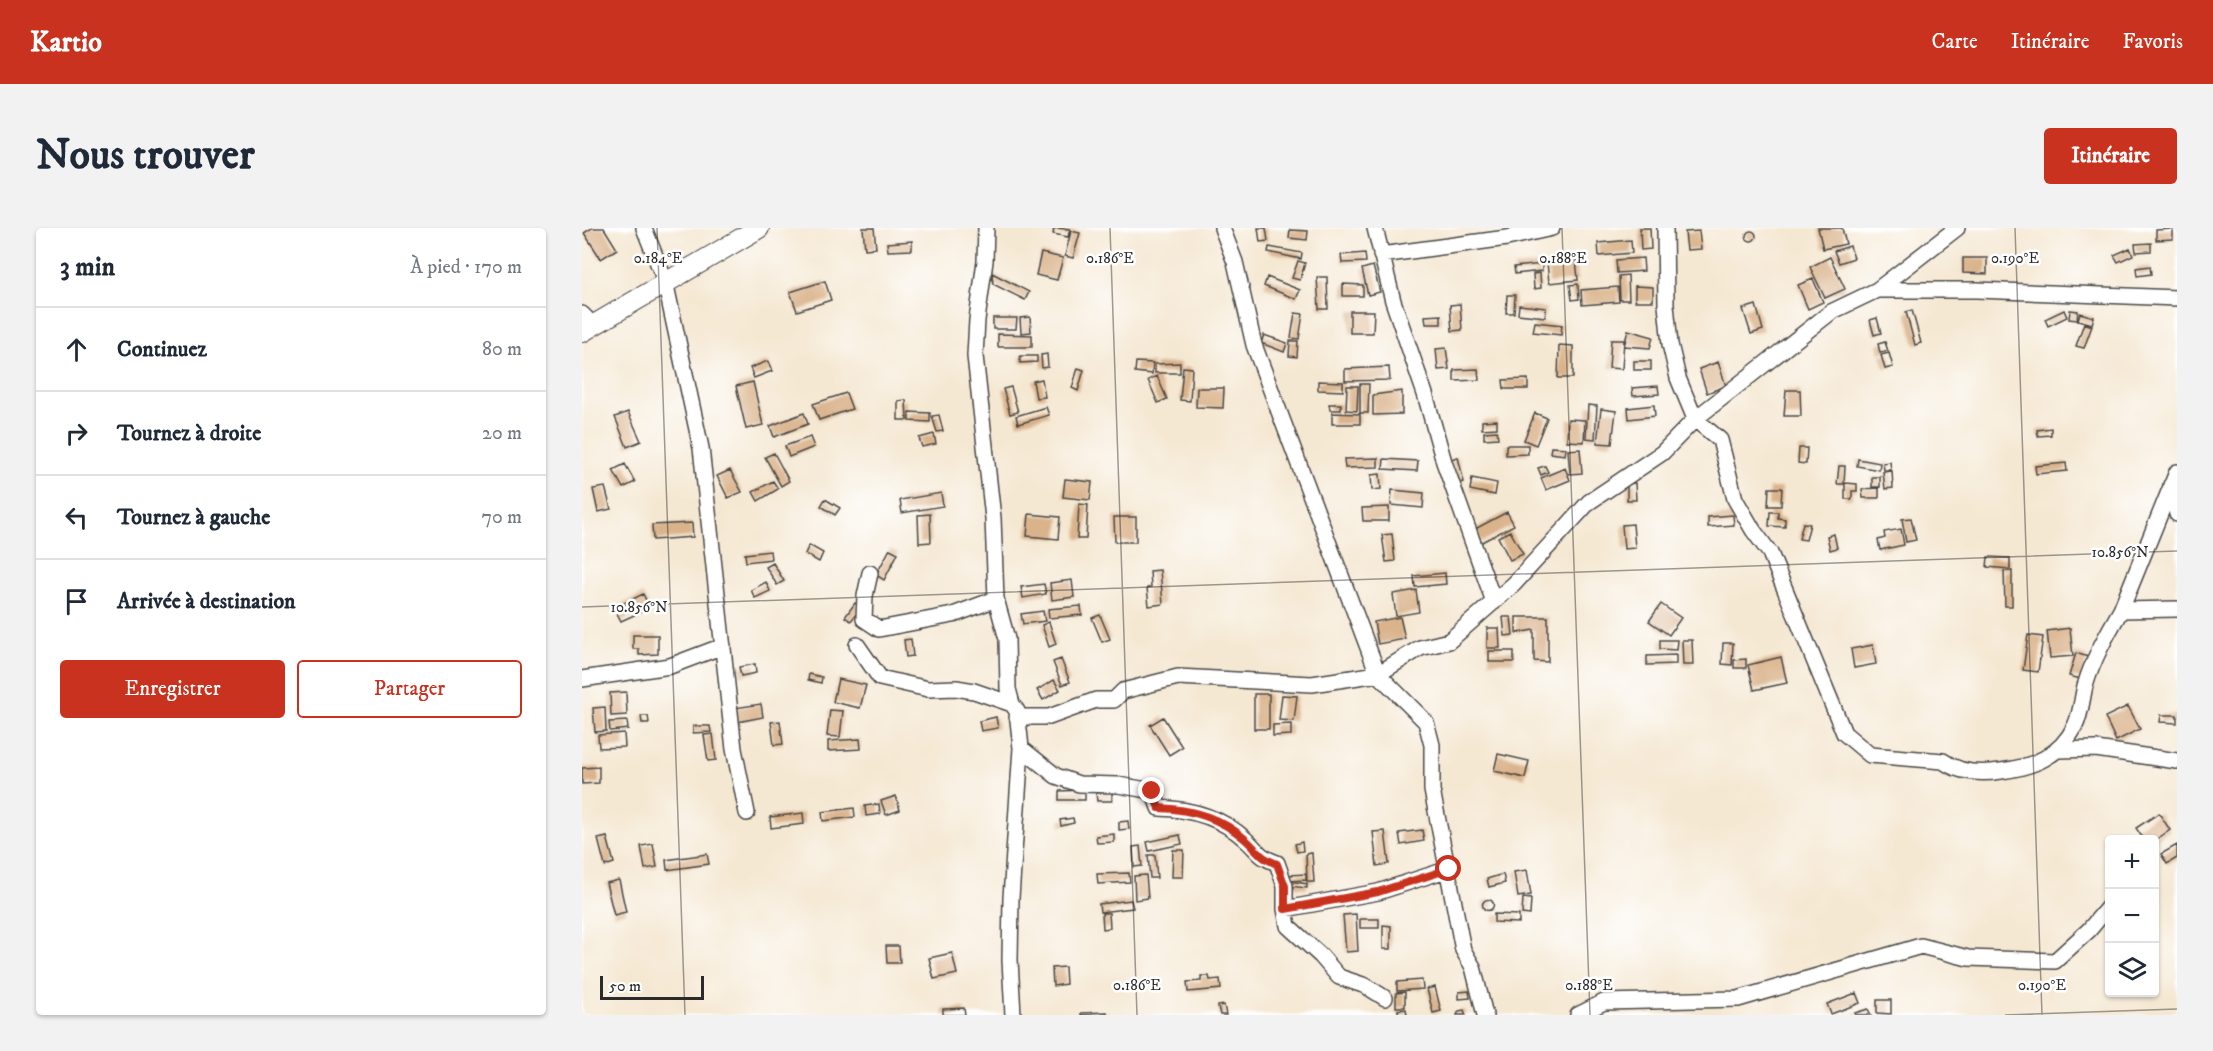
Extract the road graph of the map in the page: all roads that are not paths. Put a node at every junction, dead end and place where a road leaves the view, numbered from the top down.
1 (644, 228) edge
2 (759, 228) edge
3 (986, 228) edge
4 (1222, 228) edge
5 (1375, 228) edge
6 (1552, 228) edge
7 (1665, 228) edge
8 (1958, 228) edge
9 (1381, 255) junction
10 (665, 281) junction
11 (1877, 290) junction
12 (2177, 298) edge
13 (586, 324) edge
14 (1695, 419) junction
15 (2174, 478) edge
16 (2177, 513) edge
17 (870, 573) dead end
18 (996, 599) junction
19 (1494, 602) junction
20 (2177, 609) edge
21 (2121, 610) junction
22 (856, 645) dead end
23 (723, 646) junction
24 (1378, 674) junction
25 (582, 679) edge
26 (1014, 711) junction
27 (2076, 725) junction
28 (1021, 747) junction
29 (2096, 749) junction
30 (2059, 750) junction
31 (2177, 761) edge
32 (747, 813) dead end
33 (1449, 869) junction
34 (1285, 909) junction
35 (2105, 910) edge
36 (1385, 998) dead end
37 (1013, 1015) edge
38 (1485, 1015) edge
39 (1578, 1015) edge

1 - 10 street
2 - 10 street
3 - 18 street
4 - 24 street
5 - 9 street
6 - 9 street
7 - 14 street
8 - 11 street
9 - 19 street
10 - 13 street
10 - 23 street
11 - 12 street
11 - 14 street
14 - 19 street
14 - 30 street
15 - 16 street
15 - 21 street
17 - 18 street
18 - 26 street
19 - 24 street
20 - 21 street
21 - 27 street
22 - 26 street
23 - 25 street
23 - 32 street
24 - 26 street
24 - 33 street
26 - 28 street
27 - 29 street
27 - 30 street
28 - 34 street
28 - 37 street
29 - 30 street
29 - 31 street
33 - 34 street
33 - 38 street
34 - 36 street
35 - 39 street

